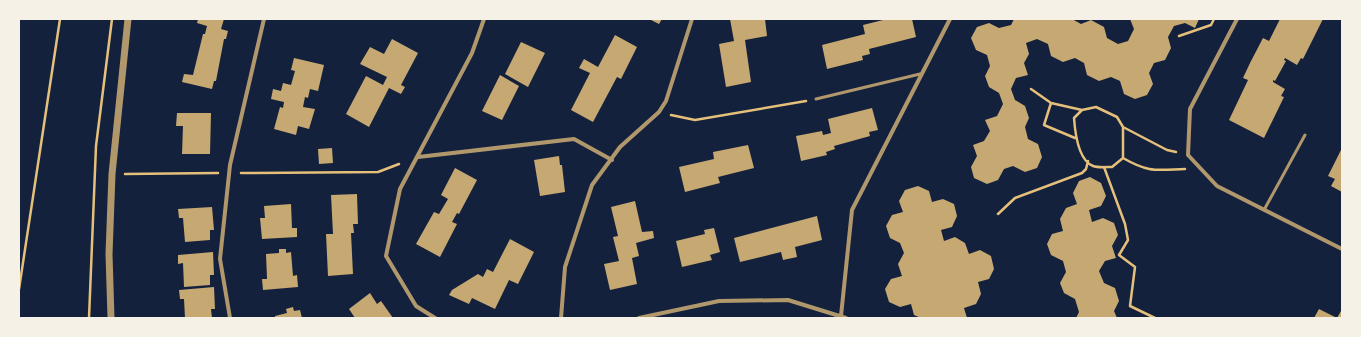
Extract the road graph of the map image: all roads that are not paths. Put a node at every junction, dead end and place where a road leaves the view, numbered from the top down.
1 (128, 19) edge
2 (264, 19) edge
3 (484, 19) edge
4 (692, 19) edge
5 (950, 19) edge
6 (1237, 19) edge
7 (920, 74) junction
8 (816, 99) road end
9 (1305, 136) dead end
10 (418, 156) junction
11 (612, 160) junction
12 (1264, 210) junction
13 (1342, 249) edge
14 (841, 316) junction
15 (111, 318) edge
16 (230, 318) edge
17 (435, 318) edge
18 (561, 318) edge
19 (639, 318) edge
20 (846, 318) edge

1 - 15 street
2 - 16 street
3 - 10 street
4 - 11 street
5 - 7 street
6 - 12 street
7 - 8 lane
7 - 14 street
9 - 12 lane
10 - 11 street
10 - 17 street
11 - 18 street
12 - 13 street
14 - 19 street
14 - 20 street

